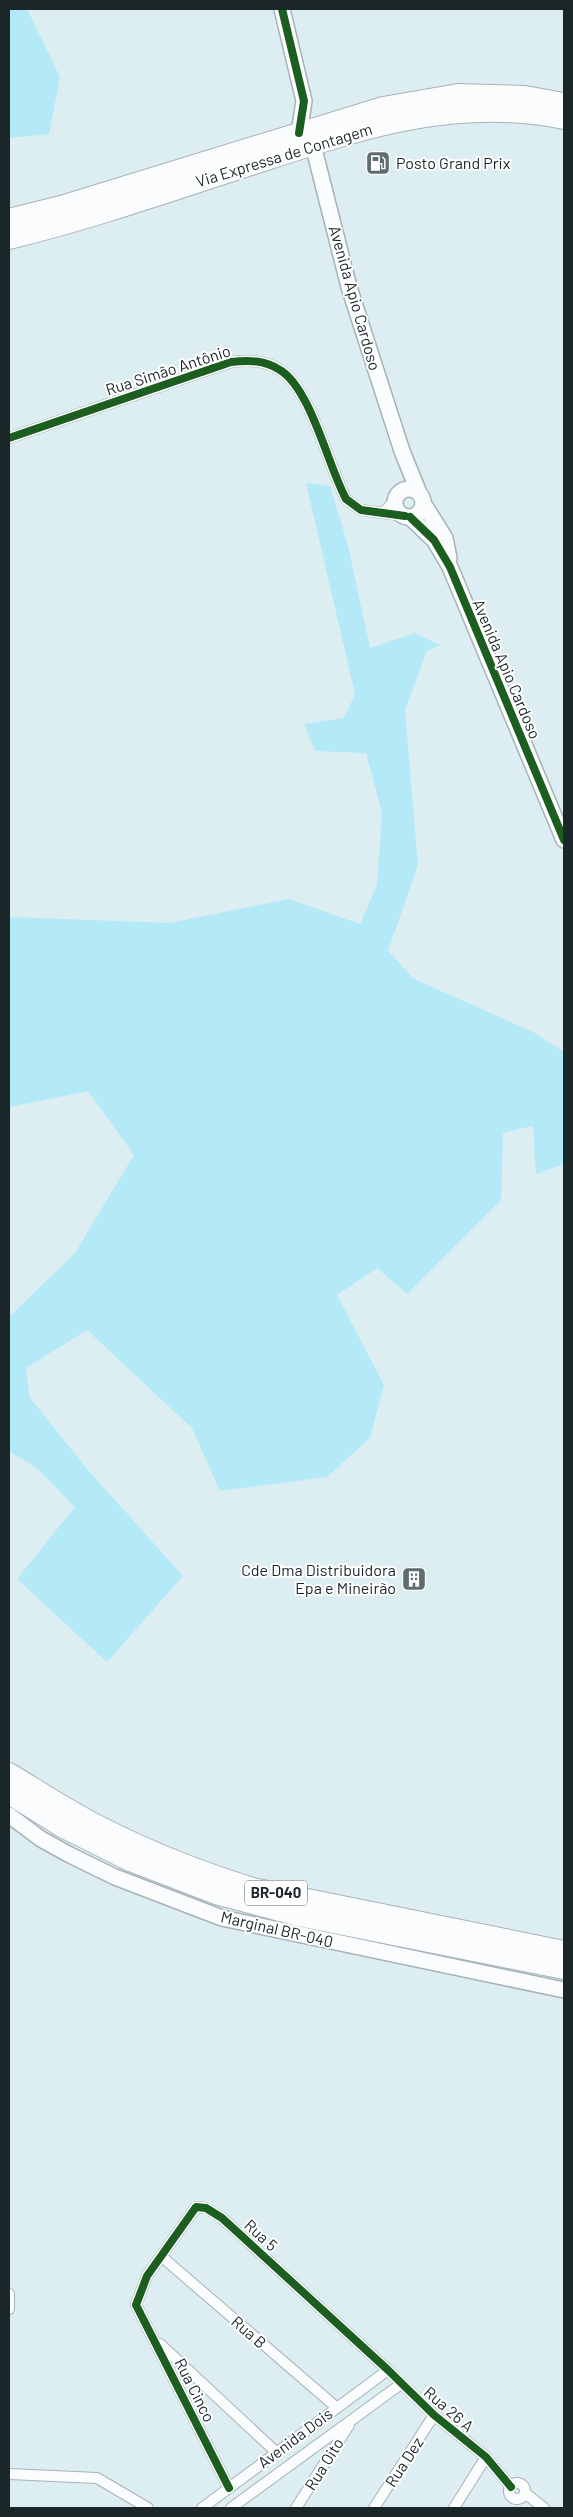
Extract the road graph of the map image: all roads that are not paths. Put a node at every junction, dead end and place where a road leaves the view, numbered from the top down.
1 (282, 9) edge
2 (304, 102) junction
3 (564, 103) edge
4 (564, 119) edge
5 (323, 126) junction
6 (306, 139) junction
7 (9, 219) edge
8 (9, 239) edge
9 (9, 438) edge
10 (402, 451) junction
11 (398, 496) junction
12 (421, 498) junction
13 (384, 512) junction
14 (407, 517) junction
15 (450, 567) junction
16 (564, 840) edge
17 (9, 1773) edge
18 (9, 1794) edge
19 (9, 1815) edge
20 (564, 1949) edge
21 (535, 1955) junction
22 (564, 1969) edge
23 (564, 1975) edge
24 (564, 1990) edge
25 (162, 2256) junction
26 (9, 2294) edge
27 (136, 2305) joint
28 (9, 2309) edge
29 (154, 2339) junction
30 (388, 2370) junction
31 (401, 2384) junction
32 (336, 2407) junction
33 (434, 2415) junction
34 (352, 2420) junction
35 (276, 2452) junction
36 (486, 2457) junction
37 (9, 2474) edge
38 (229, 2488) junction
39 (519, 2501) edge
40 (540, 2505) edge
41 (148, 2508) edge
42 (202, 2508) edge
43 (231, 2508) edge
44 (296, 2508) edge
45 (374, 2508) edge
46 (454, 2508) edge

1 - 2 street
2 - 5 street
2 - 6 street
3 - 5 highway, Via Expressa de Contagem
4 - 6 highway, Via Expressa de Contagem
5 - 6 highway, Via Expressa de Contagem
6 - 7 highway, Via Expressa de Contagem
6 - 8 highway, Via Expressa de Contagem
6 - 10 street, Avenida Apio Cardoso
9 - 13 street, Rua Simão Antônio
10 - 11 street, Avenida Apio Cardoso
10 - 12 street, Avenida Apio Cardoso
11 - 12 street
11 - 13 street
11 - 14 street
12 - 14 street
12 - 15 street, Avenida Apio Cardoso
13 - 14 street, Rua Simão Antônio
14 - 15 street, Avenida Apio Cardoso
15 - 16 street, Avenida Apio Cardoso
17 - 21 highway, BR-040
18 - 21 highway, BR-040
19 - 24 street, Marginal BR-040
20 - 21 highway, BR-040
21 - 22 highway, BR-040
21 - 23 highway
25 - 27 street, Rua 5
25 - 30 street, Rua 5
25 - 32 street, Rua B
26 - 28 street
27 - 29 street, Rua Cinco
29 - 35 street
29 - 38 street, Rua Cinco
30 - 31 street, Rua 26 A
30 - 32 street, Avenida Dois
31 - 33 street, Rua 26 A
31 - 34 street, Avenida Dois
32 - 35 street, Avenida Dois
33 - 36 street, Rua 26 A
33 - 45 street, Rua Dez
34 - 43 street, Avenida Dois
34 - 44 street, Rua Oito
35 - 38 street, Avenida Dois
36 - 39 street, Rua 26 A
36 - 46 street
37 - 41 street
38 - 42 street, Avenida Dois
39 - 40 street

